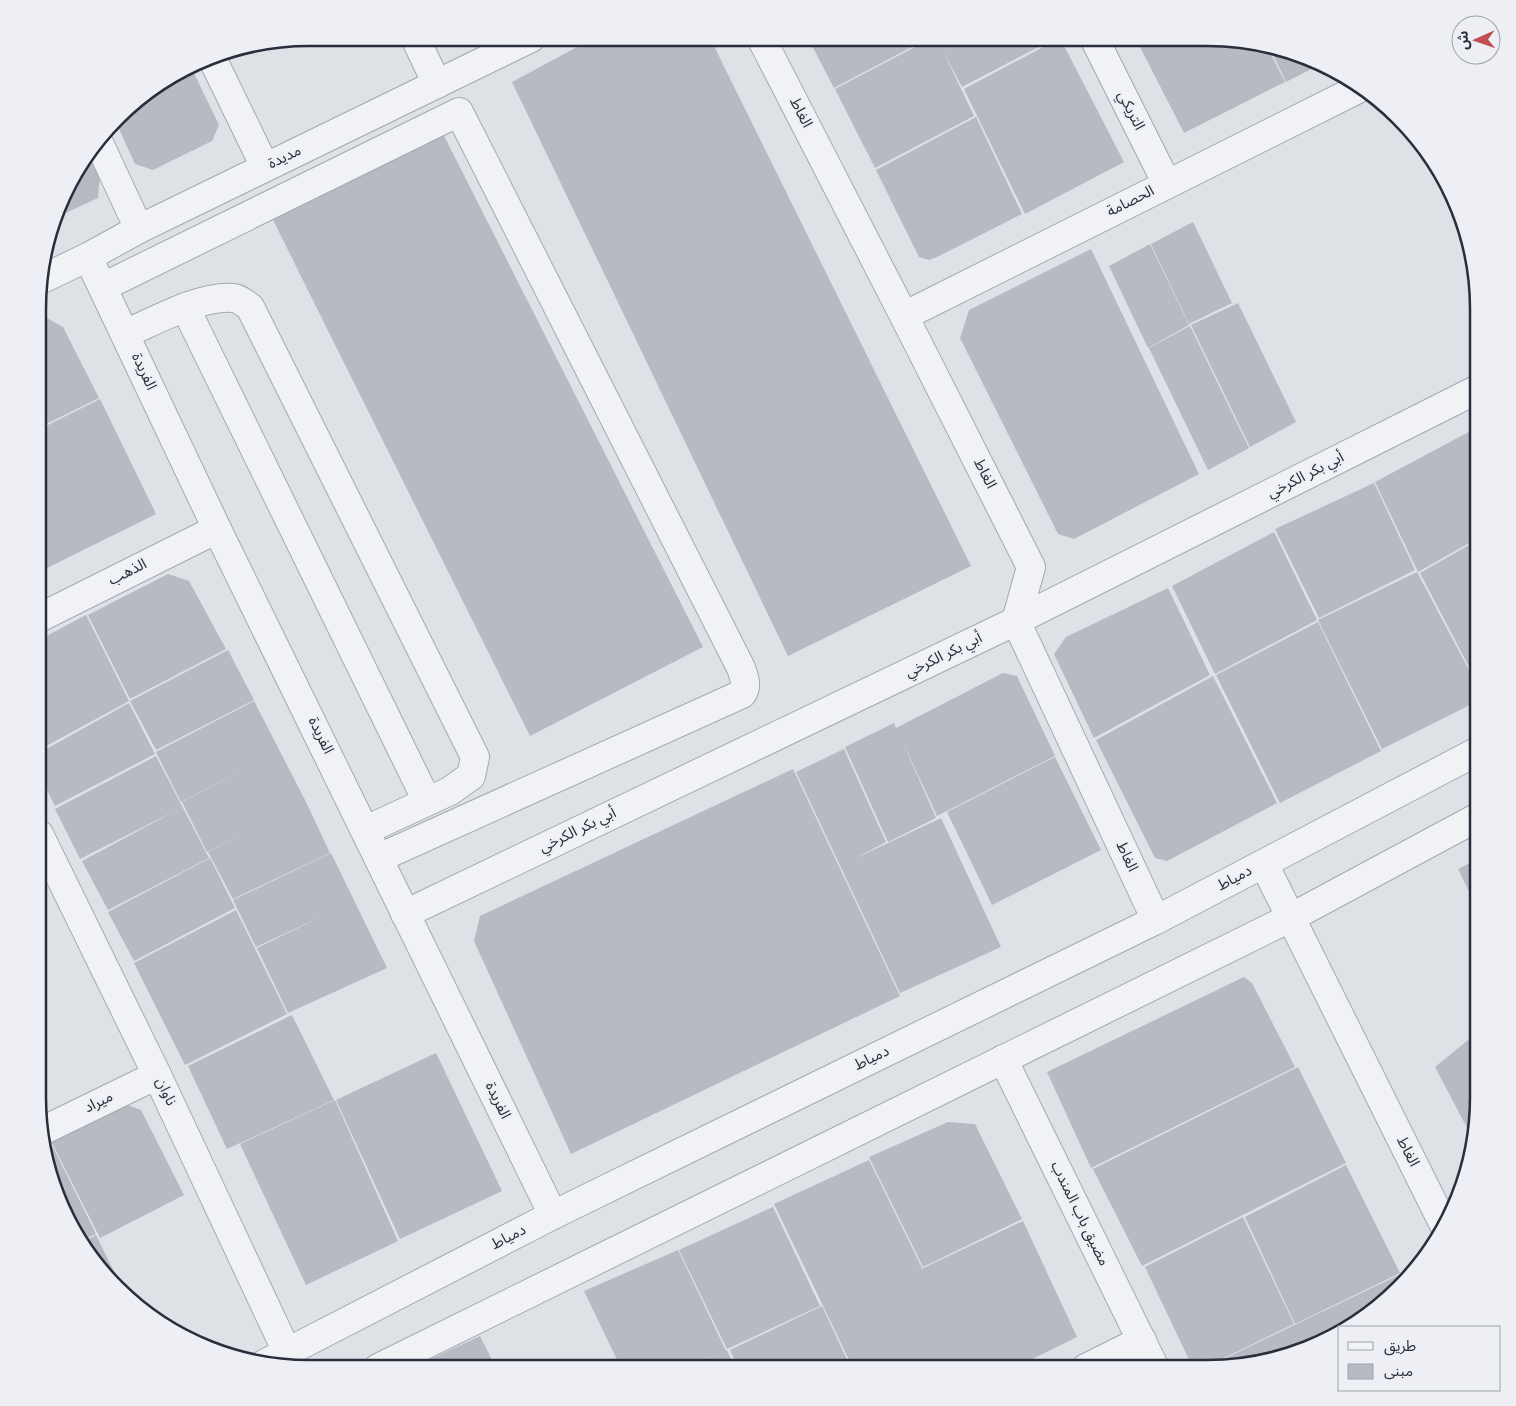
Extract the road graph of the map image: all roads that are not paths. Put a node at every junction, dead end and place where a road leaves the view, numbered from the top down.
1 (419, 46) edge
2 (515, 46) edge
3 (765, 46) edge
4 (1098, 46) edge
5 (215, 64) edge
6 (437, 84) junction
7 (1353, 91) edge
8 (102, 148) edge
9 (265, 167) junction
10 (1167, 184) junction
11 (140, 229) junction
12 (88, 257) junction
13 (48, 276) edge
14 (103, 288) junction
15 (185, 307) junction
16 (904, 316) junction
17 (125, 334) junction
18 (1470, 393) edge
19 (217, 529) junction
20 (46, 614) edge
21 (1016, 621) junction
22 (1470, 755) edge
23 (427, 801) junction
24 (1470, 821) edge
25 (366, 830) junction
26 (46, 848) edge
27 (379, 858) junction
28 (1264, 864) junction
29 (405, 914) junction
30 (1290, 918) junction
31 (1156, 920) junction
32 (1003, 1059) junction
33 (157, 1075) junction
34 (48, 1128) edge
35 (553, 1215) junction
36 (1440, 1218) edge
37 (1142, 1340) junction
38 (275, 1358) edge
39 (394, 1360) edge
40 (1102, 1360) edge
41 (1151, 1360) edge

1 - 6 street
2 - 6 street, مديدة
3 - 16 street, الغاط
4 - 10 street, التريكي
5 - 9 street
6 - 9 street, مديدة
7 - 10 street, الحصامة
8 - 11 street
9 - 11 street, مديدة
10 - 16 street, الحصامة
11 - 12 street, مديدة
12 - 13 street, مديدة
12 - 14 street, الفريدة
14 - 17 street, الفريدة
14 - 27 street
15 - 17 street
15 - 23 street
15 - 23 street
16 - 21 street, الغاط
17 - 19 street, الفريدة
18 - 21 street, أبي بكر الكرخي
19 - 20 street, الذهب
19 - 25 street, الفريدة
21 - 29 street, أبي بكر الكرخي
21 - 31 street, الغاط
22 - 28 street, دمياط
23 - 25 street
24 - 30 street
25 - 27 street, الفريدة
26 - 33 street, ناوان
27 - 29 street, الفريدة
28 - 30 street, الغاط
28 - 31 street, دمياط
29 - 35 street, الفريدة
30 - 32 street
30 - 36 street, الغاط
31 - 35 street, دمياط
32 - 37 street, مضيق باب المندب
32 - 39 street
33 - 34 street, ميراد
33 - 38 street, ناوان
35 - 38 street, دمياط
37 - 40 street
37 - 41 street, مضيق باب المندب

